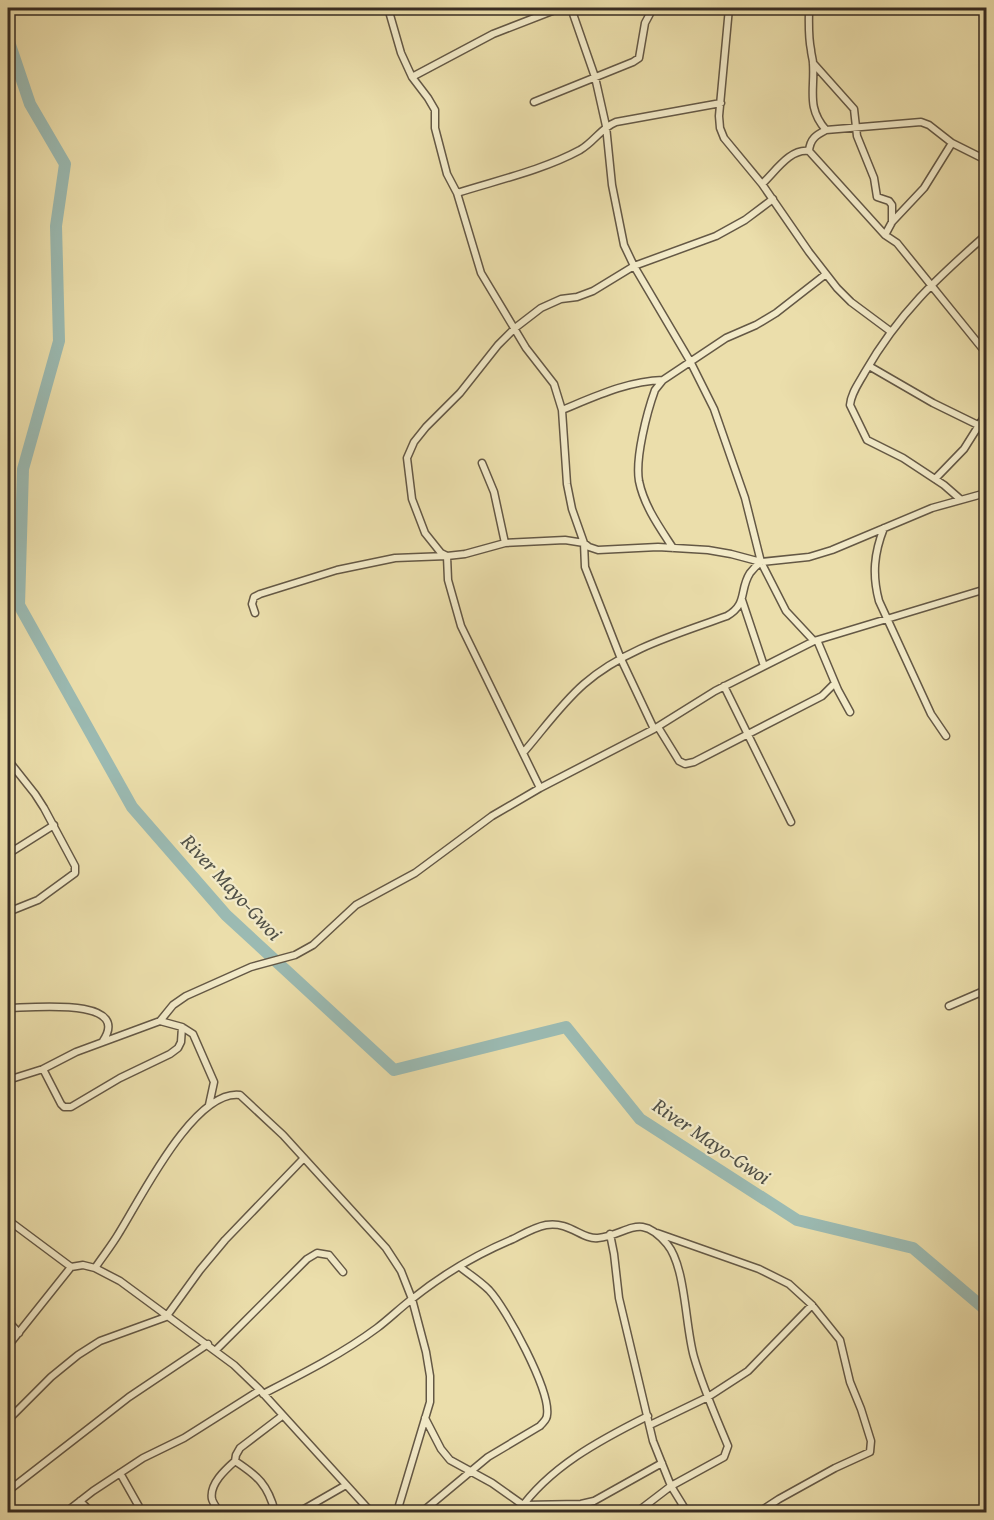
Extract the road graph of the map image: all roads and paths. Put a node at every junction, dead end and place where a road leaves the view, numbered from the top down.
1 (388, 8) edge
2 (560, 8) edge
3 (571, 8) edge
4 (653, 8) edge
5 (729, 8) edge
6 (809, 8) edge
7 (813, 63) junction
8 (412, 77) junction
9 (595, 77) junction
10 (534, 102) dead end
11 (721, 103) junction
12 (606, 126) junction
13 (855, 128) junction
14 (826, 130) junction
15 (952, 143) junction
16 (809, 151) junction
17 (987, 160) edge
18 (762, 184) junction
19 (457, 193) junction
20 (773, 199) junction
21 (892, 222) junction
22 (885, 235) junction
23 (987, 235) edge
24 (634, 266) junction
25 (826, 274) junction
26 (930, 285) junction
27 (515, 328) junction
28 (890, 331) junction
29 (987, 353) edge
30 (690, 362) junction
31 (869, 366) junction
32 (663, 380) junction
33 (562, 410) junction
34 (987, 414) edge
35 (980, 426) junction
36 (482, 463) dead end
37 (935, 479) junction
38 (987, 493) edge
39 (960, 499) junction
40 (884, 528) junction
41 (505, 543) junction
42 (584, 543) junction
43 (673, 548) junction
44 (447, 556) junction
45 (761, 562) junction
46 (987, 589) edge
47 (742, 599) junction
48 (255, 613) dead end
49 (885, 619) junction
50 (816, 641) junction
51 (621, 659) junction
52 (764, 666) junction
53 (835, 682) junction
54 (724, 686) junction
55 (850, 712) dead end
56 (656, 728) junction
57 (748, 734) junction
58 (946, 736) dead end
59 (523, 753) junction
60 (8, 760) edge
61 (540, 788) junction
62 (791, 822) dead end
63 (54, 825) junction
64 (8, 854) edge
65 (8, 912) edge
66 (987, 990) edge
67 (949, 1006) dead end
68 (8, 1008) edge
69 (160, 1021) junction
70 (182, 1028) junction
71 (102, 1042) junction
72 (42, 1069) junction
73 (8, 1080) edge
74 (209, 1105) junction
75 (304, 1158) junction
76 (8, 1220) edge
77 (654, 1232) junction
78 (610, 1234) junction
79 (460, 1267) junction
80 (71, 1268) junction
81 (95, 1268) junction
82 (344, 1272) dead end
83 (412, 1299) junction
84 (812, 1305) junction
85 (166, 1317) junction
86 (8, 1321) edge
87 (19, 1333) junction
88 (208, 1344) junction
89 (8, 1346) edge
90 (216, 1350) junction
91 (262, 1392) junction
92 (708, 1397) junction
93 (282, 1416) junction
94 (648, 1416) junction
95 (425, 1418) junction
96 (8, 1420) edge
97 (650, 1425) junction
98 (235, 1461) junction
99 (662, 1463) junction
100 (470, 1472) junction
101 (120, 1473) junction
102 (346, 1485) junction
103 (671, 1486) junction
104 (8, 1491) edge
105 (80, 1501) junction
106 (523, 1505) junction
107 (66, 1512) edge
108 (91, 1512) edge
109 (142, 1512) edge
110 (219, 1512) edge
111 (275, 1512) edge
112 (299, 1512) edge
113 (371, 1512) edge
114 (397, 1512) edge
115 (422, 1512) edge
116 (518, 1512) edge
117 (636, 1512) edge
118 (687, 1512) edge
119 (759, 1512) edge

1 - 8 street
2 - 8 street
3 - 9 street
4 - 9 street
5 - 11 street
6 - 7 street
7 - 13 street
7 - 14 street
8 - 19 street
9 - 10 street
9 - 12 street
11 - 12 street
11 - 18 street
12 - 19 street
12 - 24 street
13 - 14 street
13 - 15 street
13 - 21 street
14 - 16 street
15 - 17 street
15 - 21 street
16 - 18 street
16 - 22 street
18 - 20 street
19 - 27 street
20 - 24 street
20 - 25 street
21 - 22 street
22 - 26 street
23 - 26 street
24 - 27 street
24 - 30 street
25 - 28 street
25 - 30 street
26 - 28 street
26 - 29 street
27 - 33 street
27 - 44 street
28 - 31 street
30 - 32 street
30 - 45 street
31 - 35 street
31 - 37 street
32 - 33 street
32 - 43 street
33 - 42 street
34 - 35 street
35 - 37 street
36 - 41 street
37 - 39 street
38 - 39 street
39 - 40 street
40 - 45 street
40 - 49 street
41 - 42 street
41 - 44 street
42 - 43 street
42 - 51 street
43 - 45 street
44 - 48 street
44 - 59 street
45 - 47 street
45 - 50 street
46 - 49 street
47 - 51 street
47 - 52 street
49 - 50 street
49 - 58 street
50 - 52 street
50 - 53 street
51 - 56 street
51 - 59 street
52 - 54 street
53 - 55 street
53 - 57 street
54 - 56 street
54 - 57 street
56 - 57 street
56 - 61 street
57 - 62 street
59 - 61 street
60 - 63 street
61 - 69 street
63 - 64 street
63 - 65 street
66 - 67 street
68 - 71 street
69 - 70 street
69 - 71 street
70 - 72 street
70 - 74 street
71 - 72 street
72 - 73 street
74 - 75 street
74 - 81 street
75 - 83 street
75 - 85 street
76 - 80 street
77 - 78 street
77 - 84 street
77 - 92 street
78 - 79 street
78 - 94 street
79 - 83 street
79 - 100 street
80 - 81 street
80 - 87 street
81 - 85 street
82 - 90 street
83 - 91 street
83 - 95 street
84 - 92 street
84 - 119 street
85 - 88 street
85 - 96 street
86 - 87 street
87 - 89 street
88 - 90 street
88 - 104 street
90 - 91 street
91 - 93 street
91 - 101 street
92 - 97 street
92 - 103 street
93 - 98 street
93 - 102 street
94 - 97 street
94 - 106 street
95 - 100 street
95 - 114 street
97 - 99 street
98 - 110 street
98 - 111 street
99 - 103 street
99 - 106 street
100 - 106 street
100 - 115 street
101 - 105 street
101 - 109 street
102 - 112 street
102 - 113 street
103 - 117 street
103 - 118 street
105 - 107 street
105 - 108 street
106 - 116 street

